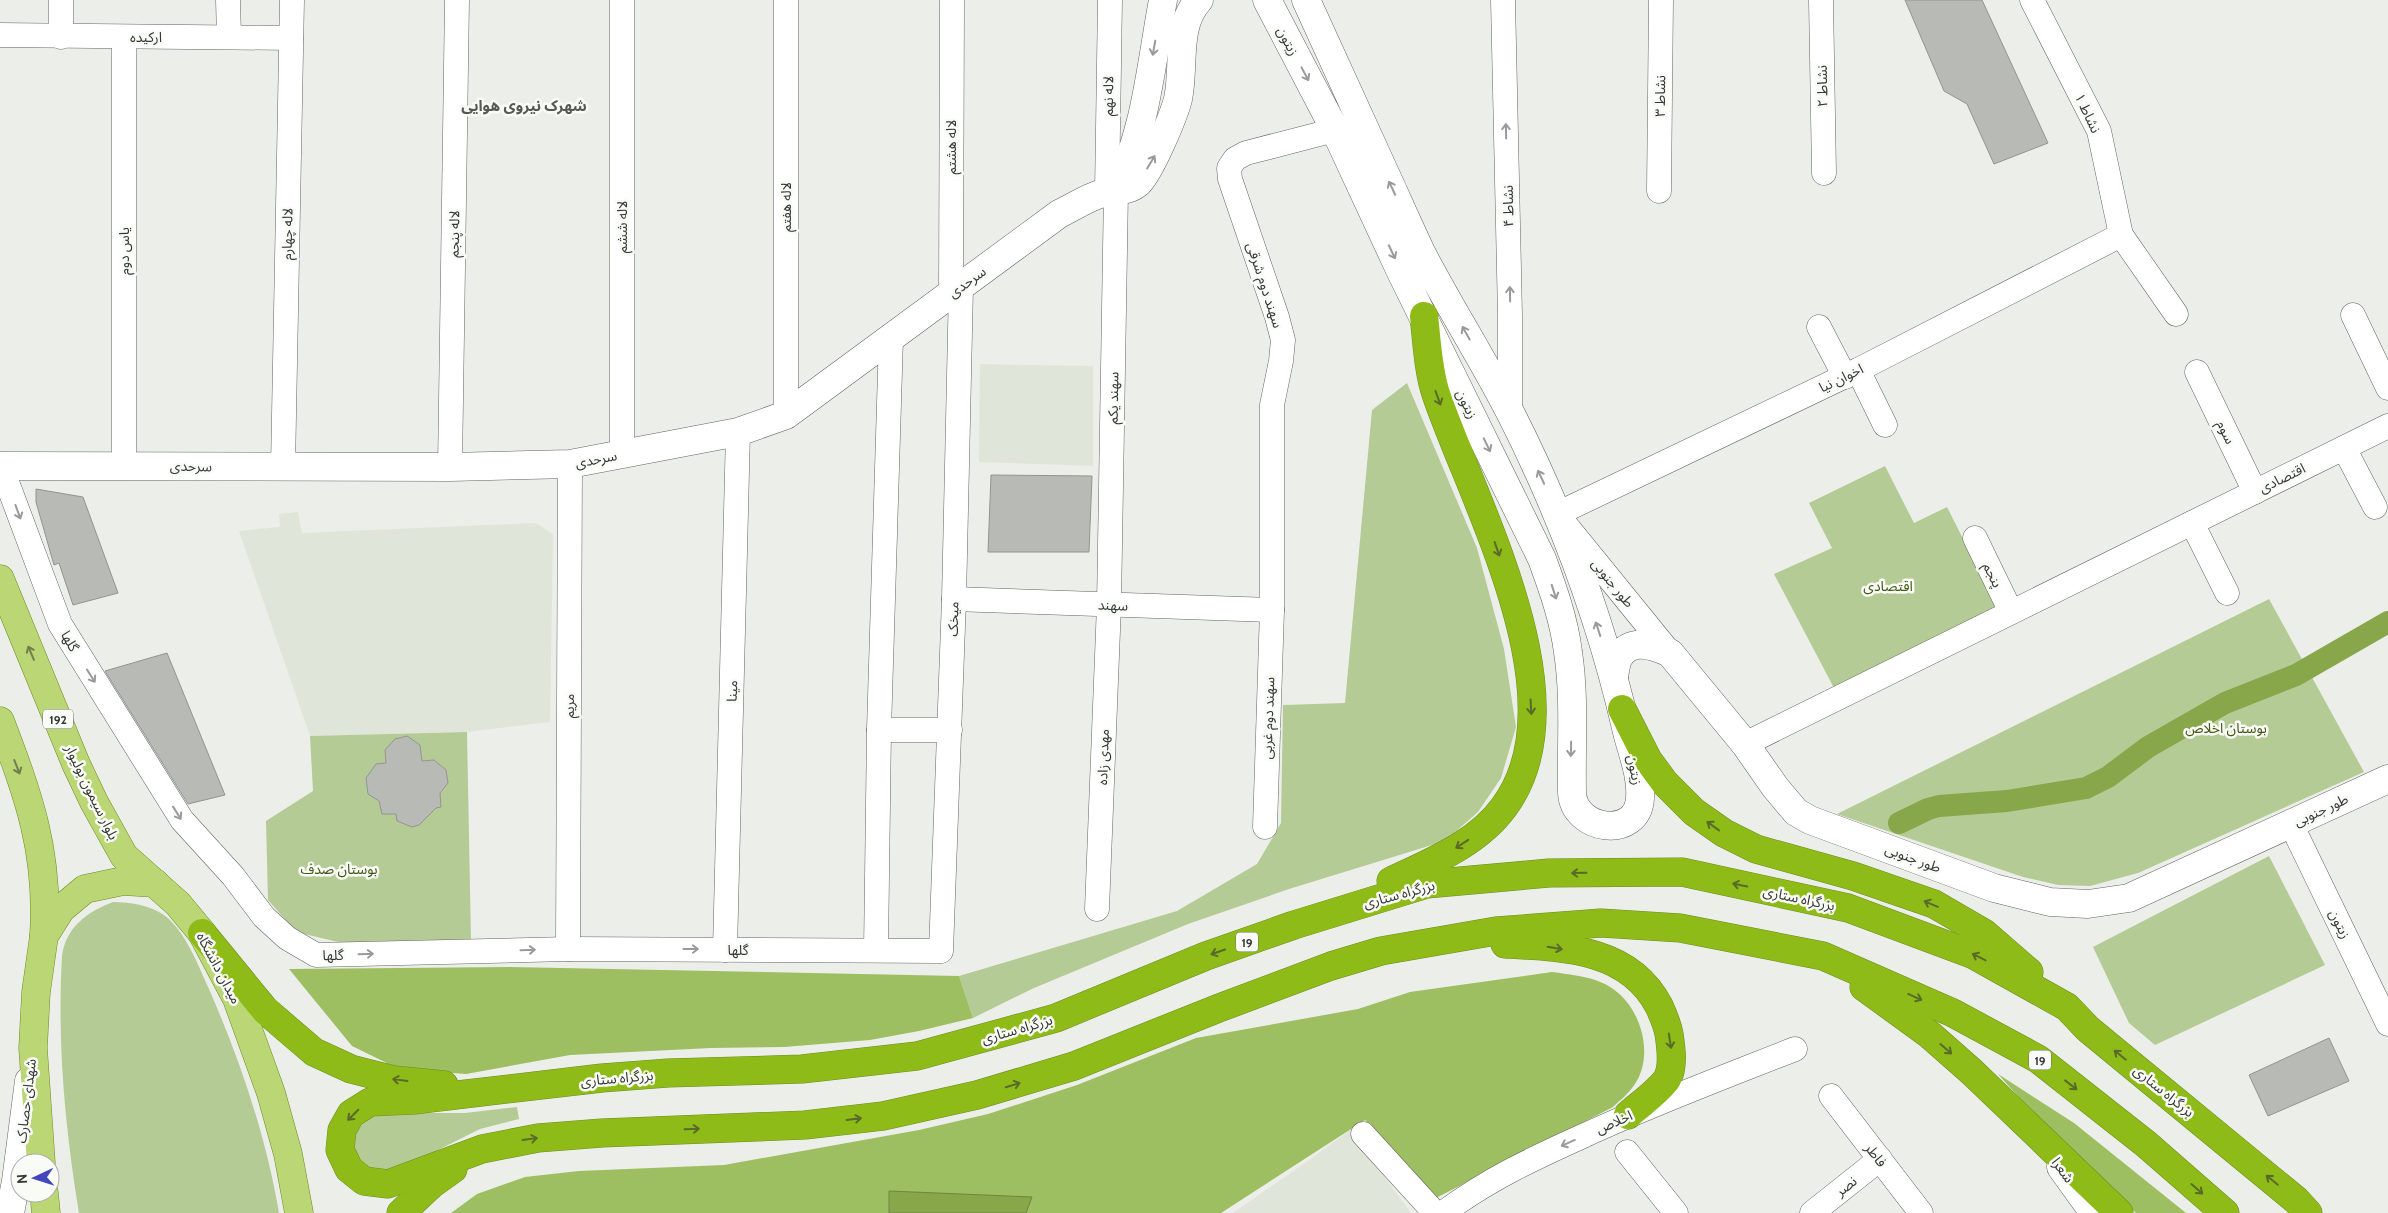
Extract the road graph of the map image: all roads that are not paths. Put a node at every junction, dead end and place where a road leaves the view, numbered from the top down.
1 (61, 0) edge
2 (228, 0) edge
3 (292, 0) edge
4 (458, 0) edge
5 (622, 0) edge
6 (786, 0) edge
7 (952, 0) edge
8 (1110, 0) edge
9 (1163, 0) edge
10 (1199, 0) edge
11 (1256, 0) edge
12 (1267, 0) edge
13 (1306, 0) edge
14 (1503, 0) edge
15 (1661, 0) edge
16 (1821, 0) edge
17 (2032, 0) edge
18 (1282, 30) junction
19 (0, 35) edge
20 (61, 37) junction
21 (124, 37) junction
22 (229, 38) junction
23 (291, 38) junction
24 (1335, 130) junction
25 (1824, 173) dead end
26 (1111, 191) junction
27 (1658, 191) dead end
28 (2121, 235) junction
29 (956, 290) junction
30 (2176, 314) dead end
31 (2354, 315) dead end
32 (1424, 316) junction
33 (1819, 327) dead end
34 (891, 338) junction
35 (2197, 372) dead end
36 (1851, 373) junction
37 (2388, 388) edge
38 (1510, 413) junction
39 (786, 415) junction
40 (1885, 425) dead end
41 (2388, 426) edge
42 (738, 432) junction
43 (2344, 448) junction
44 (622, 454) junction
45 (570, 464) junction
46 (124, 465) junction
47 (1, 466) edge
48 (283, 467) junction
49 (450, 468) junction
50 (2255, 492) junction
51 (2375, 507) dead end
52 (1557, 514) junction
53 (2192, 523) junction
54 (1975, 538) dead end
55 (0, 579) edge
56 (2227, 593) dead end
57 (954, 600) junction
58 (1109, 605) junction
59 (1272, 610) junction
60 (2011, 612) junction
61 (1670, 653) junction
62 (1614, 677) junction
63 (1622, 709) junction
64 (0, 721) edge
65 (880, 730) junction
66 (950, 730) junction
67 (1745, 744) junction
68 (2388, 779) edge
69 (2291, 824) junction
70 (1265, 827) dead end
71 (155, 883) junction
72 (1097, 909) dead end
73 (1294, 925) junction
74 (202, 933) junction
75 (44, 936) junction
76 (1437, 939) junction
77 (568, 949) junction
78 (725, 950) junction
79 (876, 950) junction
80 (941, 951) joint
81 (1823, 956) junction
82 (2067, 1007) junction
83 (2388, 1024) edge
84 (33, 1048) junction
85 (1795, 1049) dead end
86 (518, 1087) junction
87 (1831, 1096) dead end
88 (1628, 1115) junction
89 (2032, 1128) junction
90 (1364, 1134) dead end
91 (482, 1149) junction
92 (1627, 1152) dead end
93 (39, 1153) edge
94 (1880, 1159) junction
95 (2307, 1209) edge
96 (10, 1213) edge
97 (299, 1213) edge
98 (401, 1213) edge
99 (1435, 1213) edge
100 (1443, 1213) edge
101 (1676, 1213) edge
102 (1812, 1213) edge
103 (1921, 1213) edge
104 (2094, 1213) edge
105 (2120, 1213) edge
106 (2225, 1213) edge

1 - 20 street
2 - 22 street
3 - 23 street, لاله چهارم
4 - 49 street, لاله پنجم
5 - 44 street, لاله ششم
6 - 39 street, لاله هفتم
7 - 29 street, لاله هشتم
8 - 26 street, لاله نهم
9 -> 26 street
26 -> 10 street, سرحدی
11 - 18 street
12 - 18 street, زیتون
38 -> 13 street, زیتون
38 -> 14 street, نشاط ۴
15 - 27 street, نشاط ۳
16 - 25 street, نشاط ۲
17 - 28 street, نشاط ۱
18 -> 24 street, زیتون
19 - 20 street, ارکیده
20 - 21 street, ارکیده
21 - 22 street, ارکیده
21 - 46 street, یاس دوم
22 - 23 street, ارکیده
23 - 48 street, لاله چهارم
24 -> 32 street, زیتون
24 - 59 street, سهند دوم شرقی
26 - 29 street, سرحدی
26 - 58 street, سهند يكم
28 - 30 street
28 - 36 street, اخوان نیا
29 - 34 street, سرحدی
29 - 57 street, میخک
31 - 37 street
32 -> 63 street, زیتون
32 -> 73 highway
33 - 36 street
34 - 39 street, سرحدی
34 - 65 street
35 - 50 street, سوم
36 - 40 street
36 - 52 street, اخوان نیا
52 -> 38 street, زیتون
39 - 42 street, سرحدی
41 - 43 street, اقتصادی
42 - 44 street, سرحدی
42 - 78 street, مینا
43 - 50 street, اقتصادی
43 - 51 street
44 - 45 street, سرحدی
45 - 49 street, سرحدی
45 - 77 street, مریم
46 - 47 street, سرحدی
46 - 48 street, سرحدی
47 -> 77 street, گلها
48 - 49 street, سرحدی
50 - 53 street, اقتصادی
52 - 61 street, طور جنوبی
62 -> 52 street, زیتون
53 - 56 street
53 - 60 street, اقتصادی
54 - 60 street, پنجم
71 -> 55 main road, بلوار سیمون بولیوار / 192
57 - 58 street, سهند
57 - 66 street, میخک
58 - 59 street, سهند
58 - 72 street, مهدی زاده
59 - 70 street, سهند دوم غربی
60 - 67 street, اقتصادی
61 - 62 street
61 - 67 street, طور جنوبی
62 - 63 street, زیتون
82 -> 63 highway
64 -> 75 main road
65 - 66 street
65 - 79 street
66 - 80 street, میخک
67 - 69 street, طور جنوبی
68 - 69 street, طور جنوبی
69 - 83 street, زیتون
71 - 74 main road, میدان دانشگاه
71 - 75 main road
82 -> 73 highway, بزرگراه ستاری / 19
73 -> 86 highway, بزرگراه ستاری / 19
86 -> 74 highway
74 - 97 main road, میدان دانشگاه
75 - 84 main road
76 - 81 highway, 19
76 -> 88 highway
91 -> 76 highway, 19
77 -> 78 street, گلها
78 - 79 street, گلها
79 - 80 street, گلها
81 -> 89 highway
81 -> 106 highway, 19
95 -> 82 highway, بزرگراه ستاری / 19
84 - 93 main road
84 - 96 street, شهدای حصارک
85 - 88 street, اخلاص
86 -> 91 highway, بزرگراه ستاری / 19
87 - 94 street, فاطر
88 -> 100 street, اخلاص
89 - 104 street, شعرا
89 - 105 highway
90 - 99 street
91 - 98 highway
92 - 101 street
94 - 102 street, نصر
94 - 103 street, فاطر

